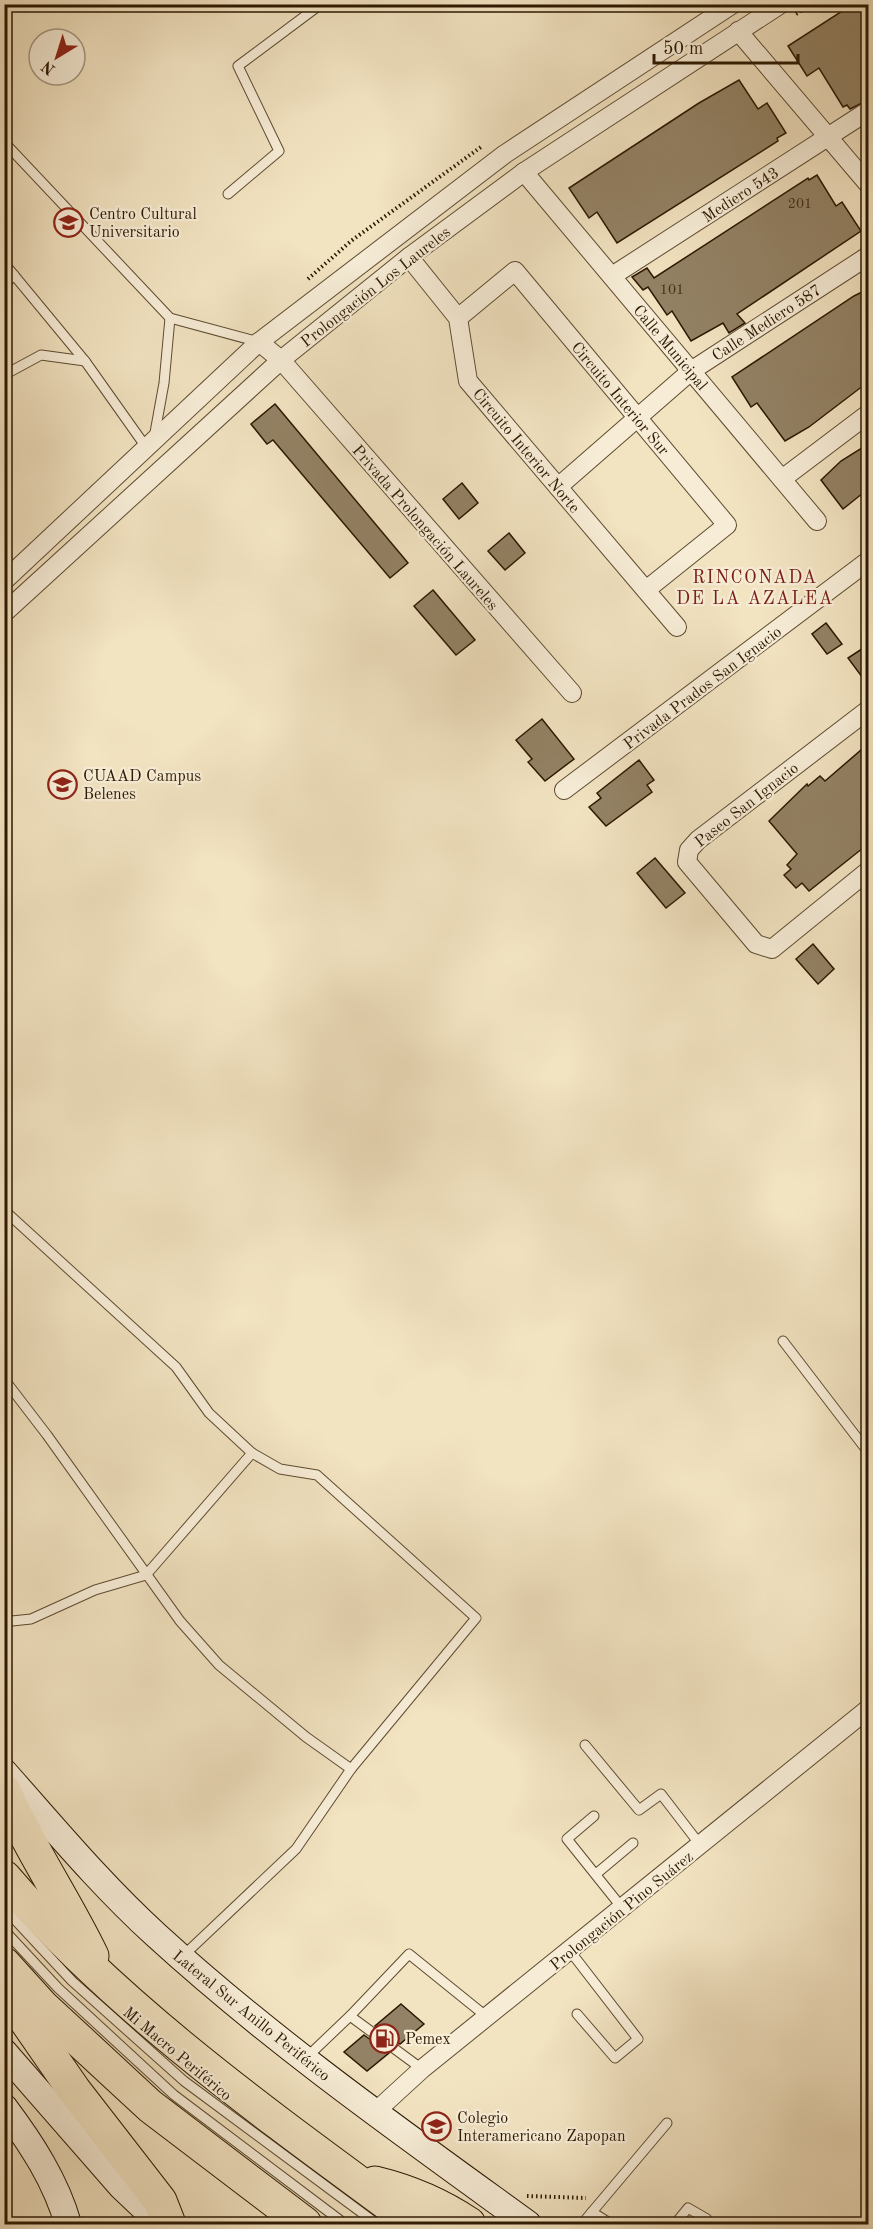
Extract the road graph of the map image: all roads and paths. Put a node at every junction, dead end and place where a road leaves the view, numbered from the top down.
1 (321, 4) edge
2 (733, 4) edge
3 (812, 4) edge
4 (787, 11) edge
5 (738, 31) junction
6 (868, 111) edge
7 (828, 137) junction
8 (4, 142) edge
9 (524, 172) junction
10 (868, 184) edge
11 (228, 194) dead end
12 (868, 256) edge
13 (410, 257) junction
14 (4, 263) edge
15 (14, 275) junction
16 (612, 276) junction
17 (4, 285) edge
18 (170, 318) junction
19 (458, 318) junction
20 (259, 342) junction
21 (281, 360) junction
22 (85, 361) junction
23 (691, 371) junction
24 (4, 375) edge
25 (868, 414) edge
26 (638, 418) junction
27 (150, 443) junction
28 (782, 479) junction
29 (558, 487) junction
30 (817, 521) dead end
31 (868, 561) edge
32 (4, 581) edge
33 (646, 590) junction
34 (4, 613) edge
35 (677, 627) dead end
36 (572, 693) dead end
37 (868, 710) edge
38 (564, 790) dead end
39 (868, 871) edge
40 (4, 1210) edge
41 (783, 1341) dead end
42 (4, 1379) edge
43 (868, 1452) edge
44 (252, 1453) junction
45 (146, 1575) junction
46 (4, 1617) edge
47 (868, 1709) edge
48 (585, 1744) dead end
49 (351, 1769) junction
50 (4, 1772) edge
51 (4, 1791) edge
52 (594, 1816) dead end
53 (633, 1843) dead end
54 (701, 1846) junction
55 (596, 1874) junction
56 (4, 1877) edge
57 (4, 1908) edge
58 (623, 1909) junction
59 (4, 1930) edge
60 (570, 1951) junction
61 (182, 1958) junction
62 (4, 1964) edge
63 (104, 1980) junction
64 (4, 1989) edge
65 (577, 2014) dead end
66 (350, 2016) junction
67 (487, 2017) junction
68 (4, 2052) edge
69 (304, 2060) junction
70 (422, 2070) junction
71 (4, 2108) edge
72 (374, 2114) junction
73 (12, 2122) edge
74 (667, 2123) dead end
75 (352, 2178) junction
76 (524, 2196) dead end
77 (600, 2203) junction
78 (592, 2212) junction
79 (706, 2219) dead end
80 (68, 2224) edge
81 (161, 2224) edge
82 (169, 2224) edge
83 (305, 2224) edge
84 (345, 2224) edge
85 (377, 2224) edge
86 (415, 2224) edge
87 (469, 2224) edge
88 (528, 2224) edge
89 (582, 2224) edge
90 (611, 2224) edge
91 (675, 2224) edge

1 - 11 lane
2 - 20 street, Prolongación Los Laureles
3 - 4 path
4 - 5 street, Prolongación Los Laureles
5 - 7 street
5 - 9 street, Prolongación Los Laureles
6 - 7 street, Mediero 543
7 - 10 street
7 - 16 street, Mediero 543
8 - 18 lane
9 - 13 street, Prolongación Los Laureles
9 - 16 street, Calle Municipal
12 - 23 street, Calle Mediero 587
13 - 19 street, Circuito Interior Norte
13 - 21 street, Prolongación Los Laureles
14 - 15 lane
15 - 17 lane
15 - 22 lane
16 - 23 street, Calle Municipal
18 - 20 lane
18 - 27 lane
19 - 26 street, Circuito Interior Sur
19 - 29 street, Circuito Interior Norte
20 - 21 street, Privada Prolongación Laureles
20 - 27 street, Prolongación Los Laureles
21 - 34 street, Prolongación Los Laureles
21 - 36 street, Privada Prolongación Laureles
22 - 24 lane
22 - 27 lane
23 - 26 street, Calle Mediero 587
23 - 28 street, Calle Municipal
25 - 28 street
26 - 29 street, Calle Mediero 587
26 - 33 street, Circuito Interior Sur
27 - 32 street, Prolongación Los Laureles
28 - 30 street, Calle Municipal
29 - 33 street, Circuito Interior Norte
31 - 38 street, Privada Prados San Ignacio
33 - 35 street, Circuito Interior Norte
37 - 39 street, Paseo San Ignacio
40 - 44 lane
41 - 43 lane
42 - 45 lane
44 - 45 lane
44 - 49 lane
45 - 46 lane
45 - 49 lane
47 - 54 street, Prolongación Pino Suárez
48 - 54 lane
49 - 61 lane
50 - 61 main road, Lateral Sur Anillo Periférico
51 - 63 highway
52 - 55 lane
53 - 55 lane
54 - 58 street, Prolongación Pino Suárez
55 - 58 lane
56 - 63 highway
57 - 85 lane, Mi Macro Periférico
58 - 60 street, Prolongación Pino Suárez
59 - 84 lane, Mi Macro Periférico
60 - 65 lane
60 - 67 street, Prolongación Pino Suárez
61 - 69 main road, Lateral Sur Anillo Periférico
62 - 83 highway
63 - 75 highway
64 - 82 highway
66 - 67 lane
66 - 69 lane
66 - 70 lane
67 - 70 street, Prolongación Pino Suárez
68 - 81 main road
69 - 72 main road, Lateral Sur Anillo Periférico
70 - 72 street, Prolongación Pino Suárez
71 - 73 main road
72 - 88 main road, Lateral Sur Anillo Periférico
73 - 80 main road
74 - 77 lane
75 - 86 highway
75 - 87 highway
76 - 77 path
77 - 78 lane
78 - 89 lane
78 - 90 lane
79 - 91 lane

